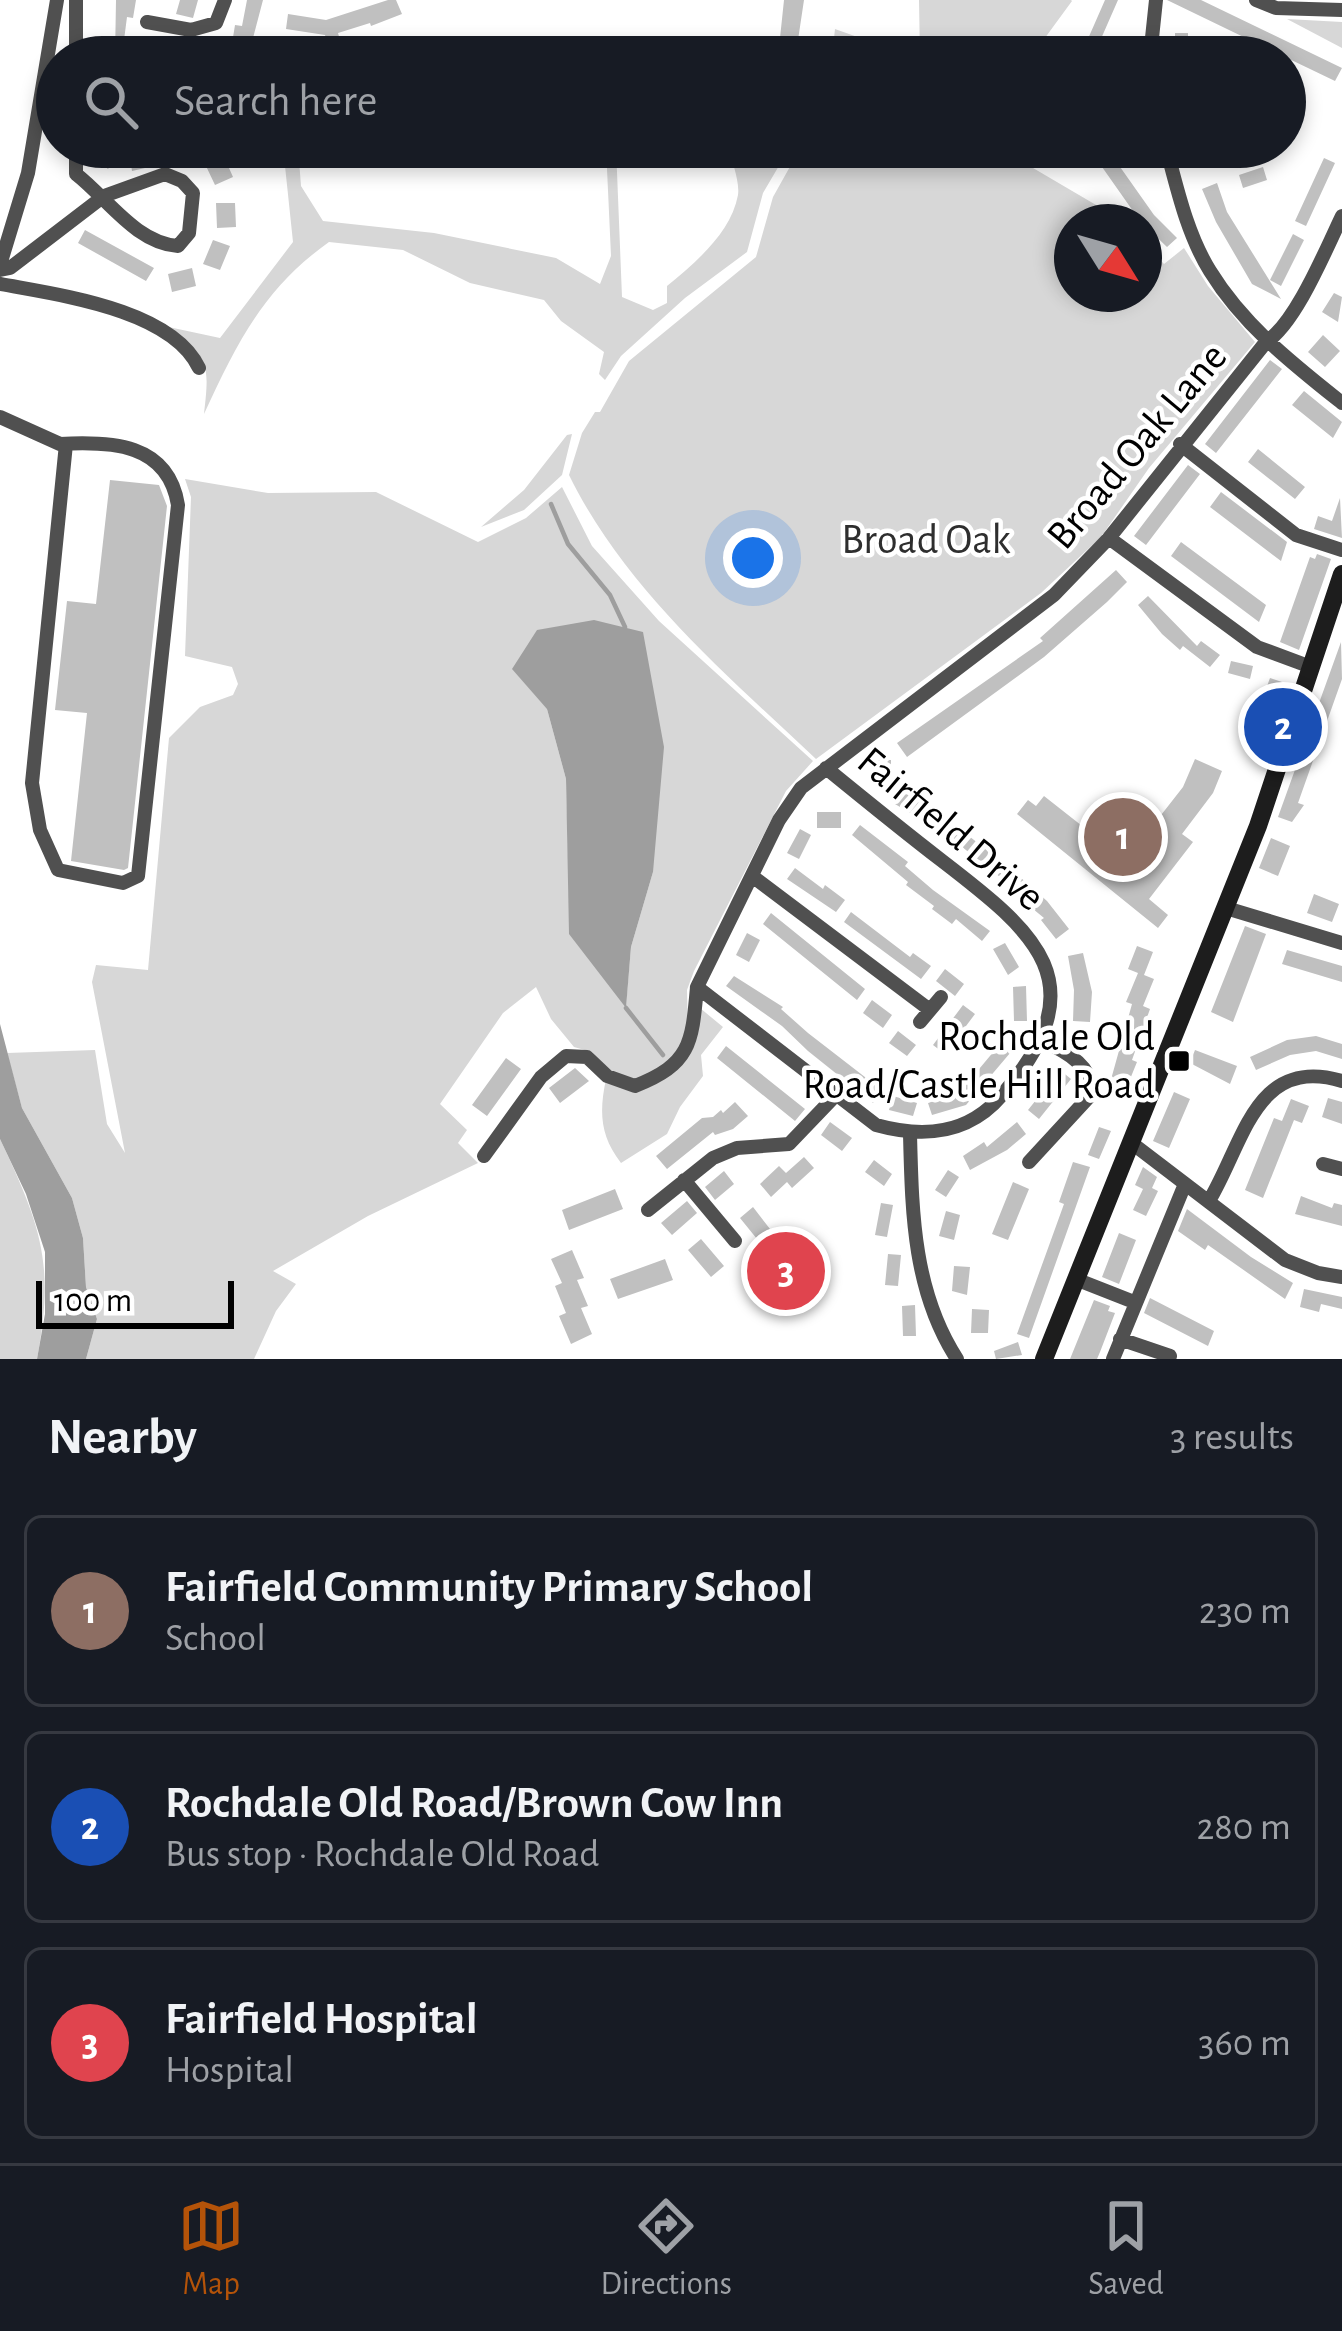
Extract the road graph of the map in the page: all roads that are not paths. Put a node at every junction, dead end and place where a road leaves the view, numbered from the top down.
1 (57, 0) edge
2 (76, 0) edge
3 (225, 0) edge
4 (1156, 0) edge
5 (1256, 0) edge
6 (1342, 10) edge
7 (147, 22) dead end
8 (51, 36) edge
9 (76, 36) edge
10 (1152, 36) edge
11 (36, 125) edge
12 (76, 168) edge
13 (1172, 168) edge
14 (104, 196) junction
15 (1342, 216) edge
16 (0, 268) edge
17 (0, 284) edge
18 (1266, 342) junction
19 (199, 368) dead end
20 (1342, 404) edge
21 (0, 417) edge
22 (66, 444) junction
23 (1180, 445) junction
24 (1109, 538) junction
25 (1342, 550) edge
26 (1342, 574) edge
27 (1311, 667) junction
28 (826, 768) junction
29 (752, 876) junction
30 (1226, 908) junction
31 (1342, 943) edge
32 (697, 987) junction
33 (940, 997) dead end
34 (1041, 1040) junction
35 (1342, 1082) edge
36 (835, 1096) junction
37 (910, 1134) junction
38 (1133, 1144) junction
39 (484, 1156) dead end
40 (1029, 1162) dead end
41 (1322, 1164) dead end
42 (1342, 1169) edge
43 (684, 1180) junction
44 (1185, 1184) junction
45 (1209, 1201) junction
46 (648, 1210) dead end
47 (735, 1241) dead end
48 (1342, 1276) edge
49 (1078, 1280) junction
50 (1134, 1302) junction
51 (1120, 1339) junction
52 (1170, 1356) dead end
53 (957, 1359) edge
54 (1045, 1359) edge
55 (1113, 1359) edge

1 - 8 street
2 - 9 street
3 - 7 street
4 - 10 street
5 - 6 street
11 - 16 street
12 - 14 street
13 - 18 street
14 - 14 street
14 - 16 street
15 - 18 street, Broad Oak Lane
17 - 19 street
18 - 20 street
18 - 23 street, Broad Oak Lane
21 - 22 street
22 - 22 street
23 - 24 street, Broad Oak Lane
23 - 25 street
24 - 27 street
24 - 28 street, Broad Oak Lane
26 - 27 main road
27 - 30 main road
28 - 29 street, Fairfield Drive
28 - 34 street, Fairfield Drive
29 - 32 street, Fairfield Drive
29 - 33 street
30 - 31 street
30 - 38 main road
32 - 36 street
32 - 39 street, Fairfield Drive
34 - 37 street, Fairfield Drive
34 - 40 street
35 - 45 street
36 - 37 street
36 - 43 street
37 - 53 street
38 - 44 street
38 - 49 main road
41 - 42 street
43 - 46 street
43 - 47 street
44 - 45 street
44 - 50 street
45 - 48 street
49 - 50 street
49 - 54 main road
50 - 51 street
51 - 52 street
51 - 55 street

